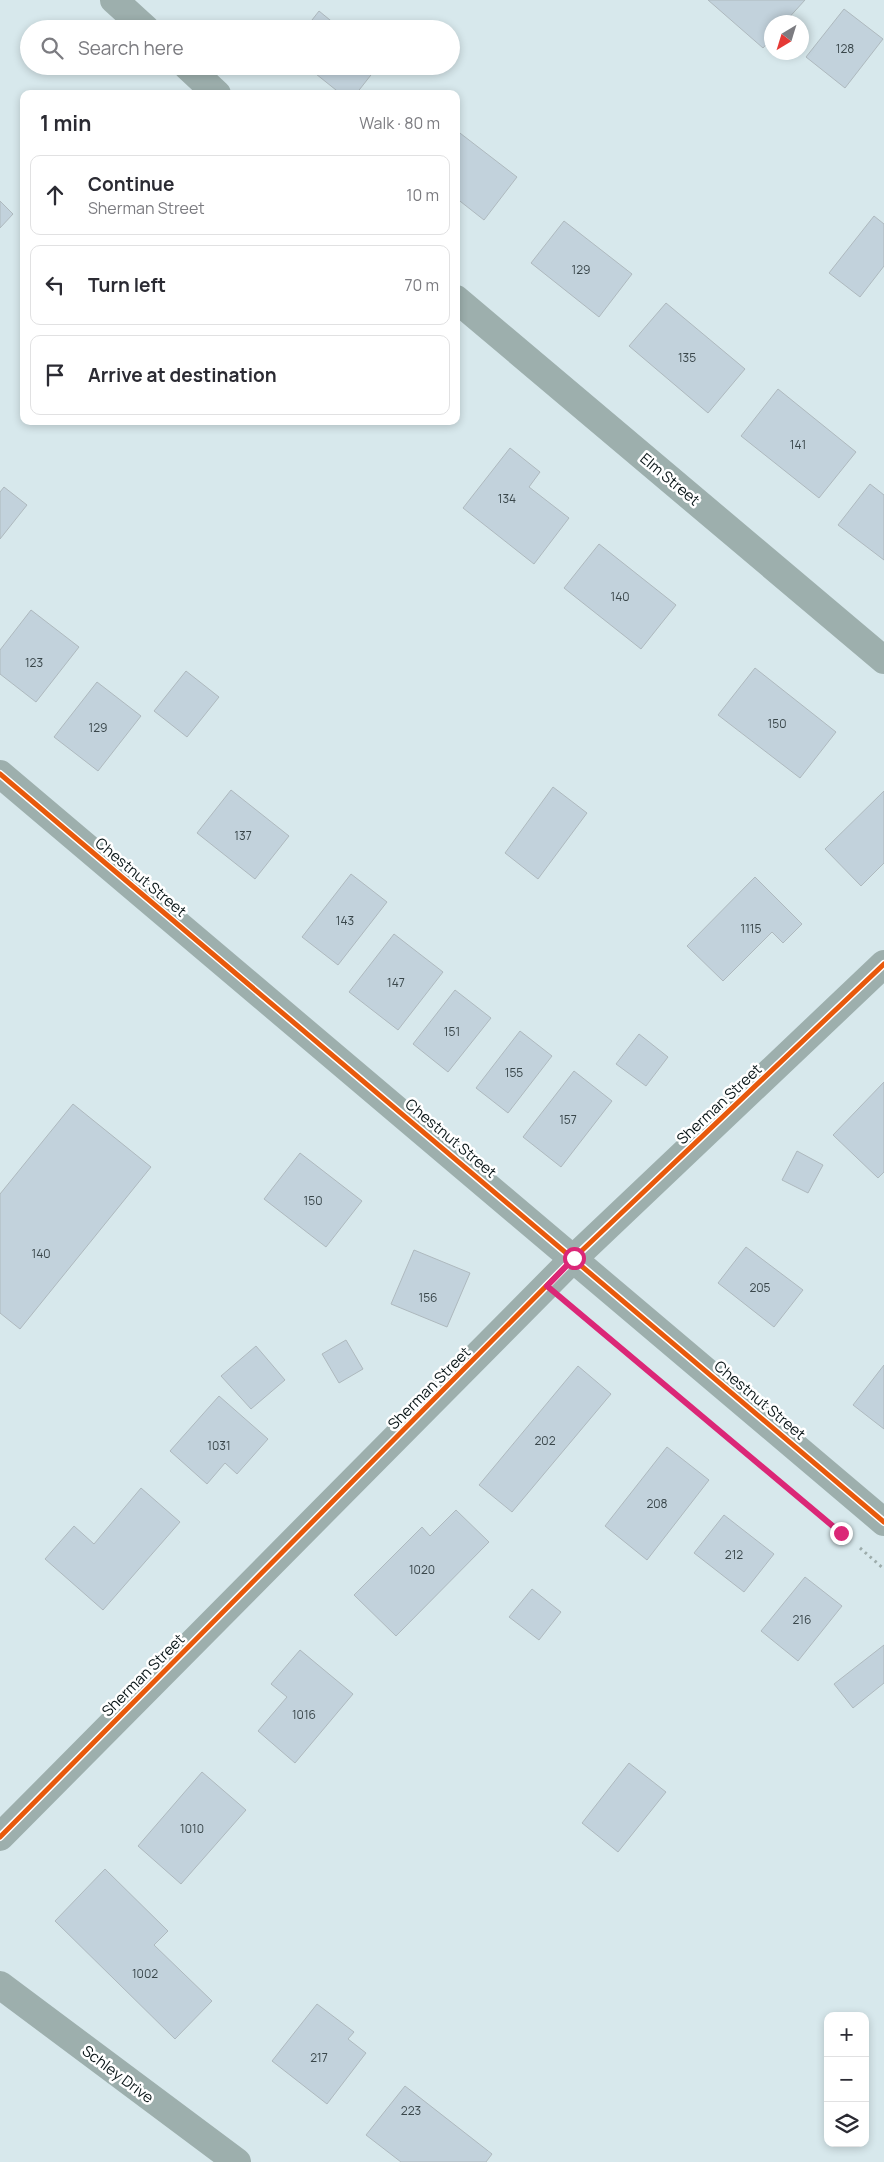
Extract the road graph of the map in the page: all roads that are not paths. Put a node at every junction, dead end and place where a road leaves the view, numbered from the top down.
1 (114, 0) edge
2 (136, 20) edge
3 (197, 75) edge
4 (213, 90) edge
5 (460, 302) edge
6 (884, 660) edge
7 (0, 774) edge
8 (884, 964) edge
9 (574, 1258) junction
10 (884, 1522) edge
11 (0, 1838) edge
12 (0, 1985) edge
13 (237, 2162) edge

1 - 2 street
3 - 4 street
5 - 6 street, Elm Street
7 - 9 street, Chestnut Street
8 - 9 street, Sherman Street
9 - 10 street, Chestnut Street
9 - 11 street, Sherman Street
12 - 13 street, Schley Drive

